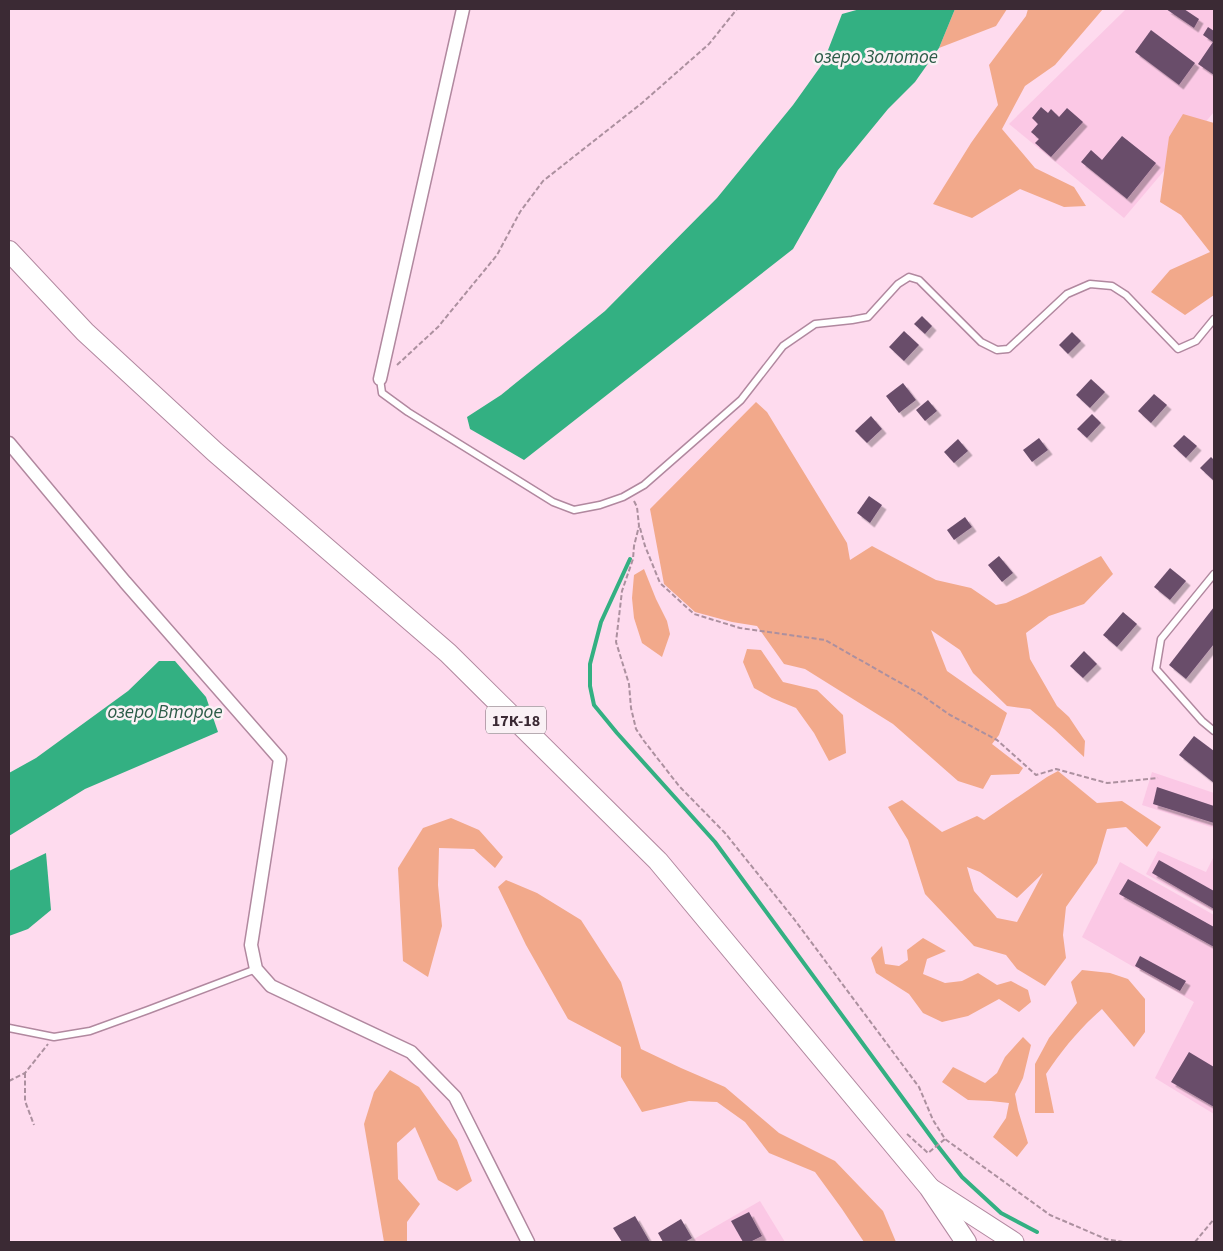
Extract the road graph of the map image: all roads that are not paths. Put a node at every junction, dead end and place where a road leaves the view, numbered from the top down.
1 (463, 9) edge
2 (9, 251) edge
3 (1214, 319) edge
4 (380, 379) joint
5 (9, 443) edge
6 (1214, 574) edge
7 (1214, 731) edge
8 (256, 969) junction
9 (9, 1028) edge
10 (929, 1187) junction
11 (528, 1242) edge
12 (966, 1242) edge
13 (1014, 1242) edge

1 - 4 street
2 - 10 main road, 17К-18
3 - 4 lane
5 - 8 street
6 - 7 lane
8 - 9 lane
8 - 11 street
10 - 12 main road, 17К-18
10 - 13 main road

